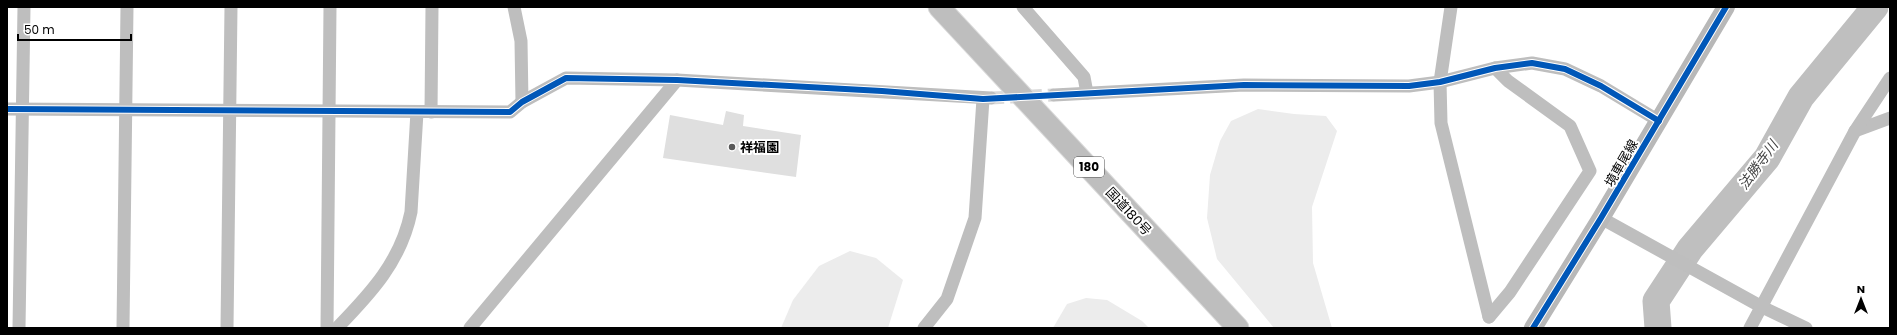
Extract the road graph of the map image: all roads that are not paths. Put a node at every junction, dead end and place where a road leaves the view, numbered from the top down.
1 (24, 7) edge
2 (127, 7) edge
3 (231, 7) edge
4 (330, 7) edge
5 (432, 7) edge
6 (514, 7) edge
7 (939, 7) edge
8 (1023, 7) edge
9 (1452, 7) edge
10 (1726, 7) edge
11 (1495, 68) junction
12 (1890, 78) edge
13 (677, 80) junction
14 (1440, 82) junction
15 (1087, 93) junction
16 (1054, 95) tunnel mouth
17 (522, 102) junction
18 (7, 109) edge
19 (21, 109) junction
20 (126, 110) junction
21 (230, 110) junction
22 (329, 111) junction
23 (418, 112) junction
24 (432, 112) junction
25 (1890, 118) edge
26 (1659, 121) junction
27 (1855, 130) junction
28 (1601, 218) junction
29 (1762, 307) junction
30 (19, 328) edge
31 (123, 328) edge
32 (227, 328) edge
33 (327, 328) edge
34 (337, 328) edge
35 (470, 328) edge
36 (924, 328) edge
37 (1238, 328) edge
38 (1533, 328) edge
39 (1750, 328) edge
40 (1806, 328) edge

1 - 19 street
2 - 20 street
3 - 21 street
4 - 22 street
5 - 24 street
6 - 17 street
7 - 37 highway, 国道180号 / 180
8 - 15 street
9 - 14 street
10 - 26 main road, 境車尾線
11 - 14 street
11 - 14 street
11 - 26 street
12 - 27 street
13 - 17 street
13 - 35 street
13 - 36 street
14 - 15 street
15 - 16 street
17 - 24 street
18 - 19 street
19 - 20 street
19 - 30 street
20 - 21 street
20 - 31 street
21 - 22 street
21 - 32 street
22 - 23 street
22 - 33 street
23 - 24 street
23 - 34 street
25 - 27 street
26 - 28 main road, 境車尾線
27 - 29 street
28 - 29 street
28 - 38 main road, 境車尾線
29 - 39 street
29 - 40 street

